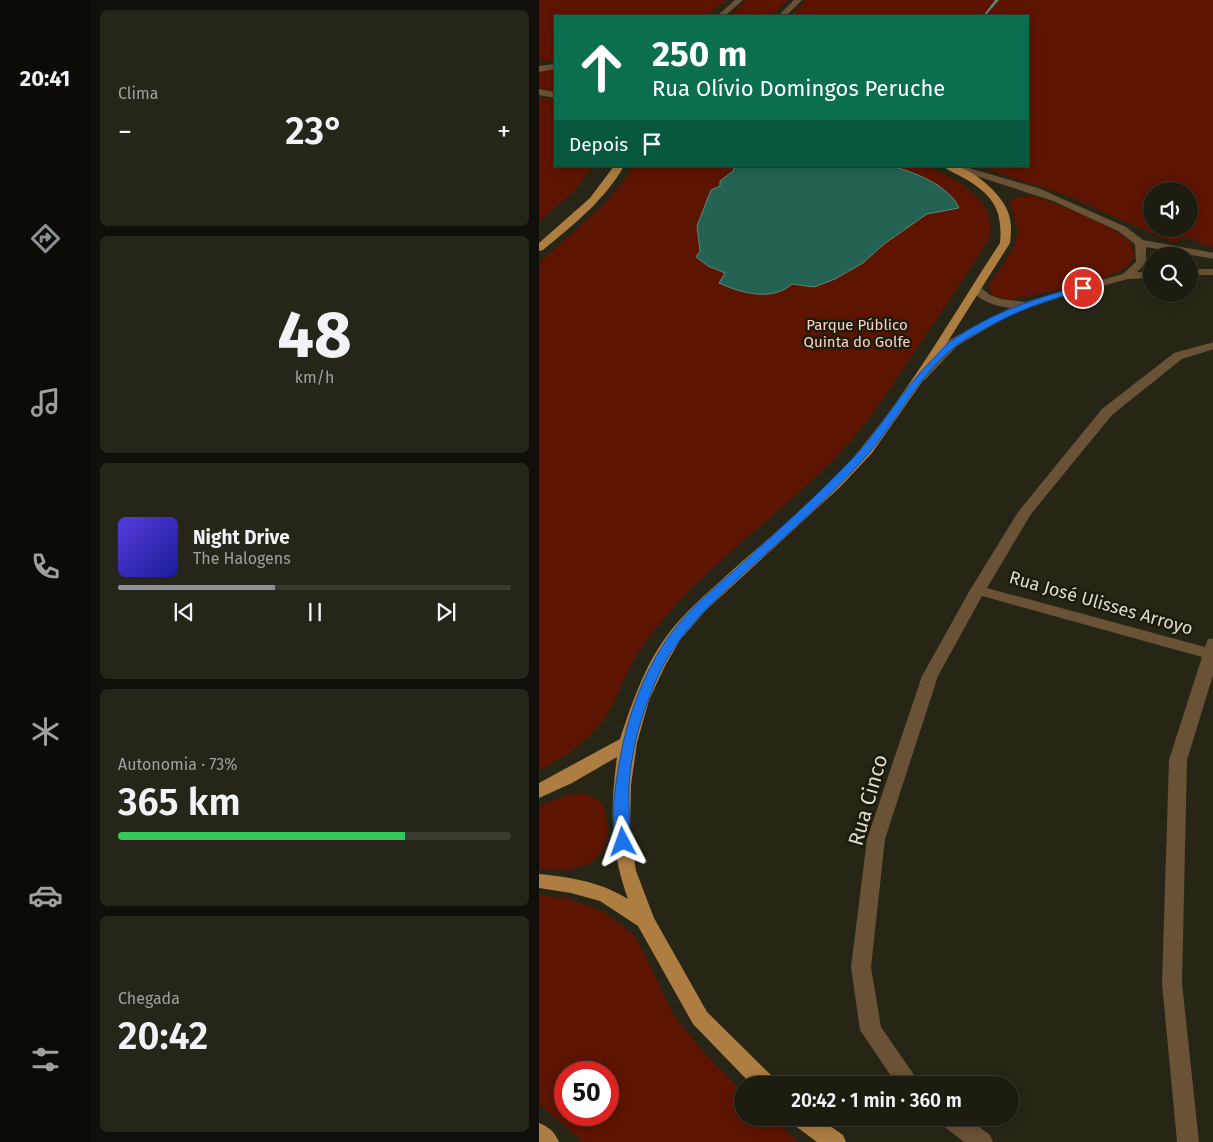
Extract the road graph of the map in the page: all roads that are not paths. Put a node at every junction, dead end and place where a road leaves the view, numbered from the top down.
1 (739, 0) edge
2 (797, 0) edge
3 (722, 15) edge
4 (782, 15) edge
5 (554, 67) edge
6 (539, 69) edge
7 (539, 92) edge
8 (554, 95) edge
9 (618, 167) edge
10 (951, 167) edge
11 (952, 167) edge
12 (1140, 243) junction
13 (539, 248) edge
14 (1210, 256) edge
15 (1210, 272) edge
16 (1143, 275) edge
17 (1127, 276) junction
18 (976, 289) junction
19 (1026, 305) junction
20 (1213, 345) edge
21 (918, 380) junction
22 (978, 590) junction
23 (1212, 651) edge
24 (628, 743) junction
25 (539, 791) edge
26 (539, 881) edge
27 (645, 920) junction
28 (757, 1076) edge
29 (904, 1076) edge
30 (813, 1126) edge
31 (961, 1126) edge
32 (539, 1133) edge
33 (548, 1142) edge
34 (835, 1142) edge
35 (982, 1142) edge
36 (1188, 1142) edge

1 - 3 street
2 - 4 street
5 - 6 street
7 - 8 street
9 - 13 main road
10 - 18 main road
11 - 12 street
12 - 14 street
12 - 17 street
14 - 15 street
16 - 17 street
17 - 19 street
18 - 19 street
18 - 21 main road
19 - 21 street
20 - 22 street, Rua Cinco
21 - 24 main road
22 - 23 street, Rua José Ulisses Arroyo
22 - 29 street, Rua Cinco
23 - 36 street
24 - 25 main road
24 - 27 main road
26 - 27 main road
27 - 28 main road
30 - 34 main road
31 - 35 street
32 - 33 main road

